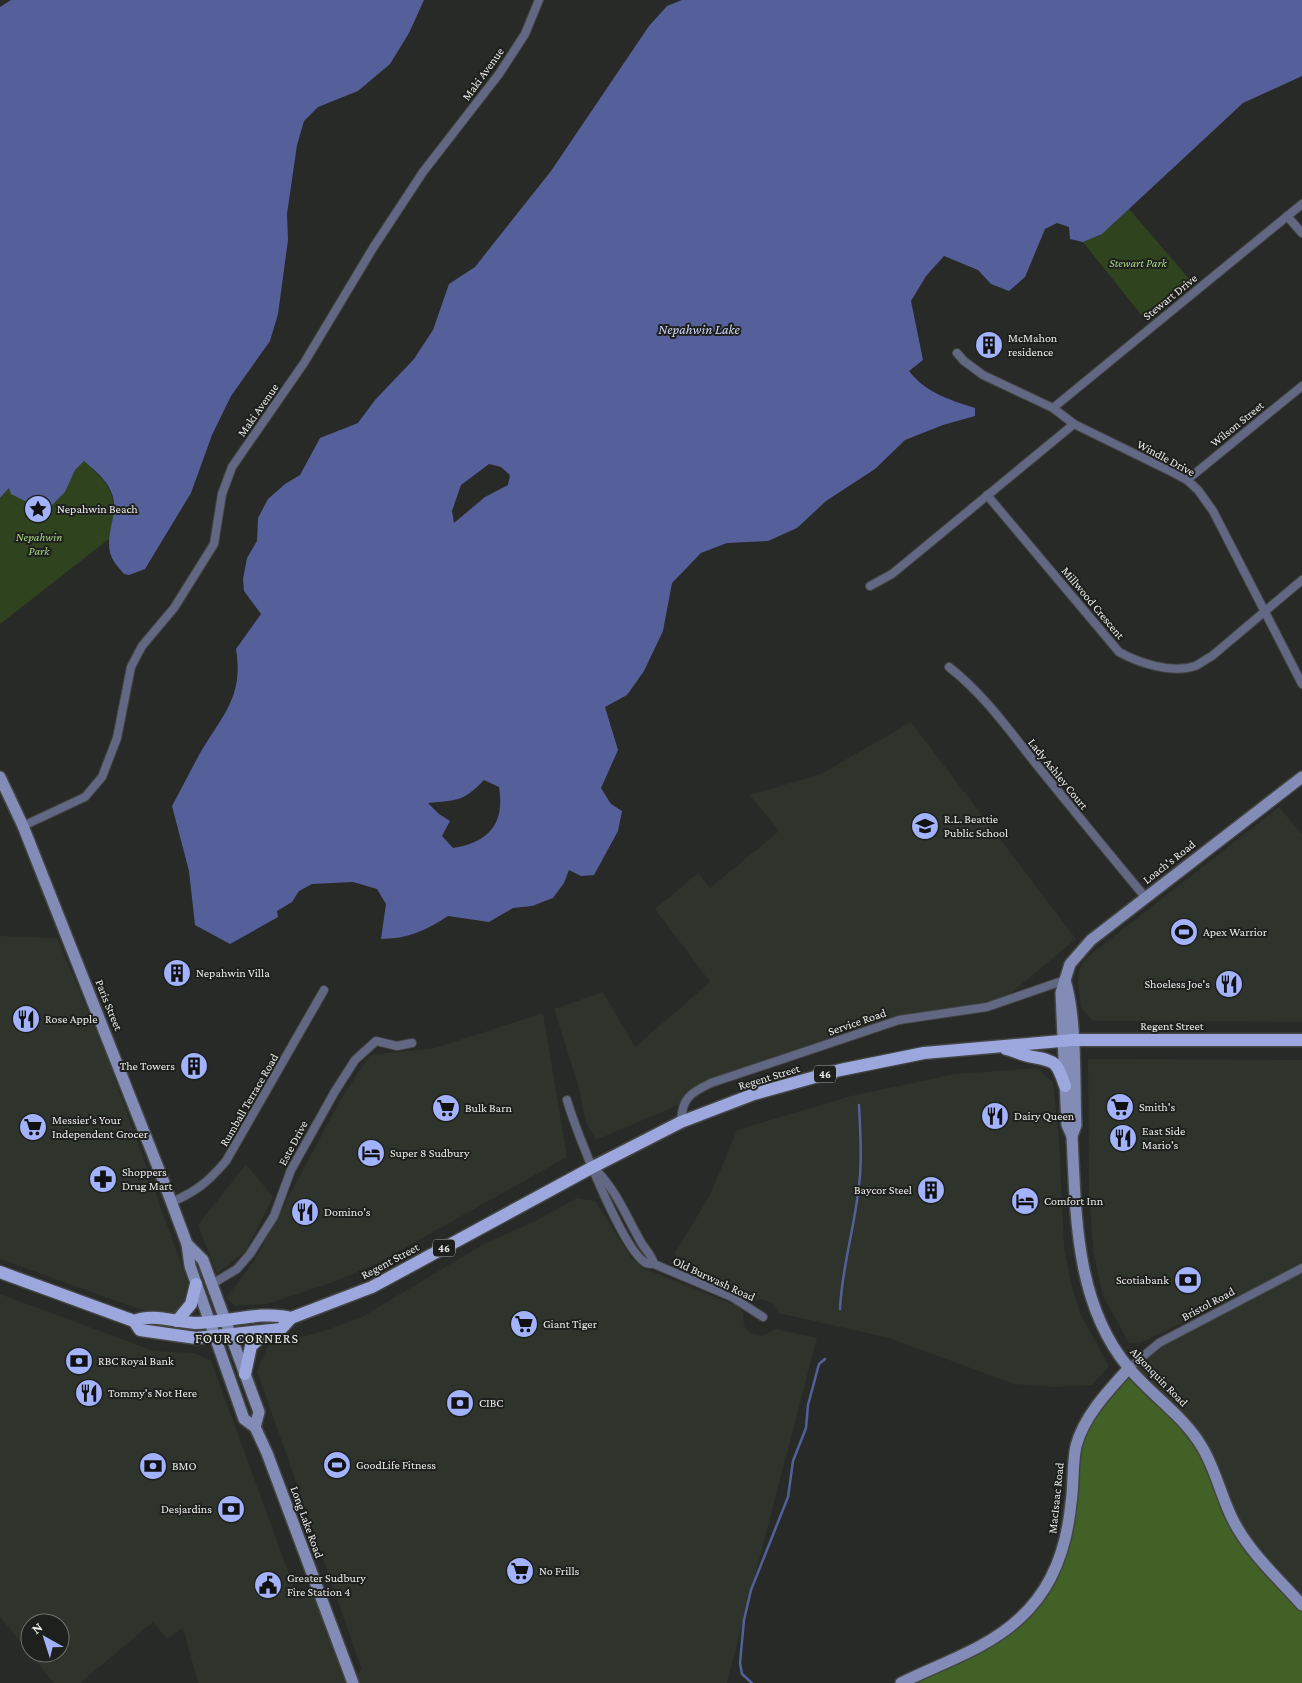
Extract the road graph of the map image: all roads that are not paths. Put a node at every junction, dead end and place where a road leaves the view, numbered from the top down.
1 (539, 0) edge
2 (1302, 204) edge
3 (1287, 216) junction
4 (1302, 233) edge
5 (957, 352) dead end
6 (1302, 386) edge
7 (1053, 408) junction
8 (1074, 424) junction
9 (1187, 480) junction
10 (988, 495) junction
11 (1302, 580) edge
12 (870, 586) dead end
13 (1266, 610) junction
14 (949, 667) dead end
15 (1302, 684) edge
16 (1302, 776) edge
17 (1, 780) edge
18 (23, 826) junction
19 (1146, 898) junction
20 (1065, 980) junction
21 (324, 990) dead end
22 (1067, 1040) junction
23 (1302, 1040) edge
24 (412, 1043) dead end
25 (999, 1046) junction
26 (1065, 1086) junction
27 (567, 1100) dead end
28 (681, 1122) junction
29 (1072, 1136) junction
30 (593, 1166) junction
31 (172, 1202) junction
32 (186, 1244) junction
33 (1302, 1268) edge
34 (0, 1272) edge
35 (196, 1284) junction
36 (212, 1284) junction
37 (764, 1317) dead end
38 (291, 1318) junction
39 (134, 1321) junction
40 (177, 1321) junction
41 (210, 1322) junction
42 (226, 1322) junction
43 (267, 1331) junction
44 (231, 1336) junction
45 (215, 1338) junction
46 (1129, 1368) junction
47 (245, 1374) junction
48 (255, 1427) junction
49 (1302, 1605) edge
50 (353, 1683) edge
51 (900, 1683) edge

1 - 18 street, Maki Avenue
2 - 3 street, Stewart Drive
3 - 4 street
3 - 7 street, Stewart Drive
5 - 7 street, Windle Drive
6 - 9 street, Wilson Street
7 - 8 street, Windle Drive
8 - 9 street, Windle Drive
8 - 10 street
9 - 13 street, Windle Drive
10 - 12 street
10 - 13 street, Millwood Crescent
11 - 13 street, Millwood Crescent
13 - 15 street, Windle Drive
14 - 19 street, Lady Ashley Court
16 - 19 street, Loach's Road
17 - 18 street, Paris Street
18 - 31 street, Paris Street
19 - 20 street, Loach's Road
20 - 22 street
20 - 28 street, Service Road
21 - 31 street, Rumball Terrace Road
22 - 23 main road, Regent Street / 46
22 - 25 main road, Regent Street / 46
22 - 26 street, Algonquin Road
22 - 29 street, Algonquin Road
24 - 36 street, Este Drive
25 - 26 main road
25 - 28 main road, Regent Street / 46
26 - 29 street, Algonquin Road
27 - 30 street, Old Burwash Road
28 - 30 main road, Regent Street / 46
29 - 46 street, Algonquin Road
30 - 37 street, Old Burwash Road
30 - 38 main road, Regent Street / 46
31 - 32 street, Paris Street
32 - 35 street, Paris Street
32 - 36 street, Paris Street
33 - 46 street, Bristol Road
34 - 39 main road, Regent Street / 46
35 - 40 main road
35 - 41 street, Paris Street
36 - 42 street, Paris Street
38 - 42 main road, Regent Street / 46
38 - 43 main road, Regent Street / 46
39 - 40 main road, Regent Street / 46
39 - 45 main road, Regent Street / 46
40 - 41 main road, Regent Street / 46
41 - 42 main road, Regent Street / 46
41 - 45 street, Long Lake Road
42 - 44 street, Long Lake Road
43 - 44 main road, Regent Street / 46
43 - 47 main road
44 - 45 main road, Regent Street / 46
44 - 47 street, Long Lake Road
45 - 48 street, Long Lake Road
46 - 49 street, Algonquin Road
46 - 51 street, MacIsaac Road
47 - 48 street, Long Lake Road
48 - 50 street, Long Lake Road

